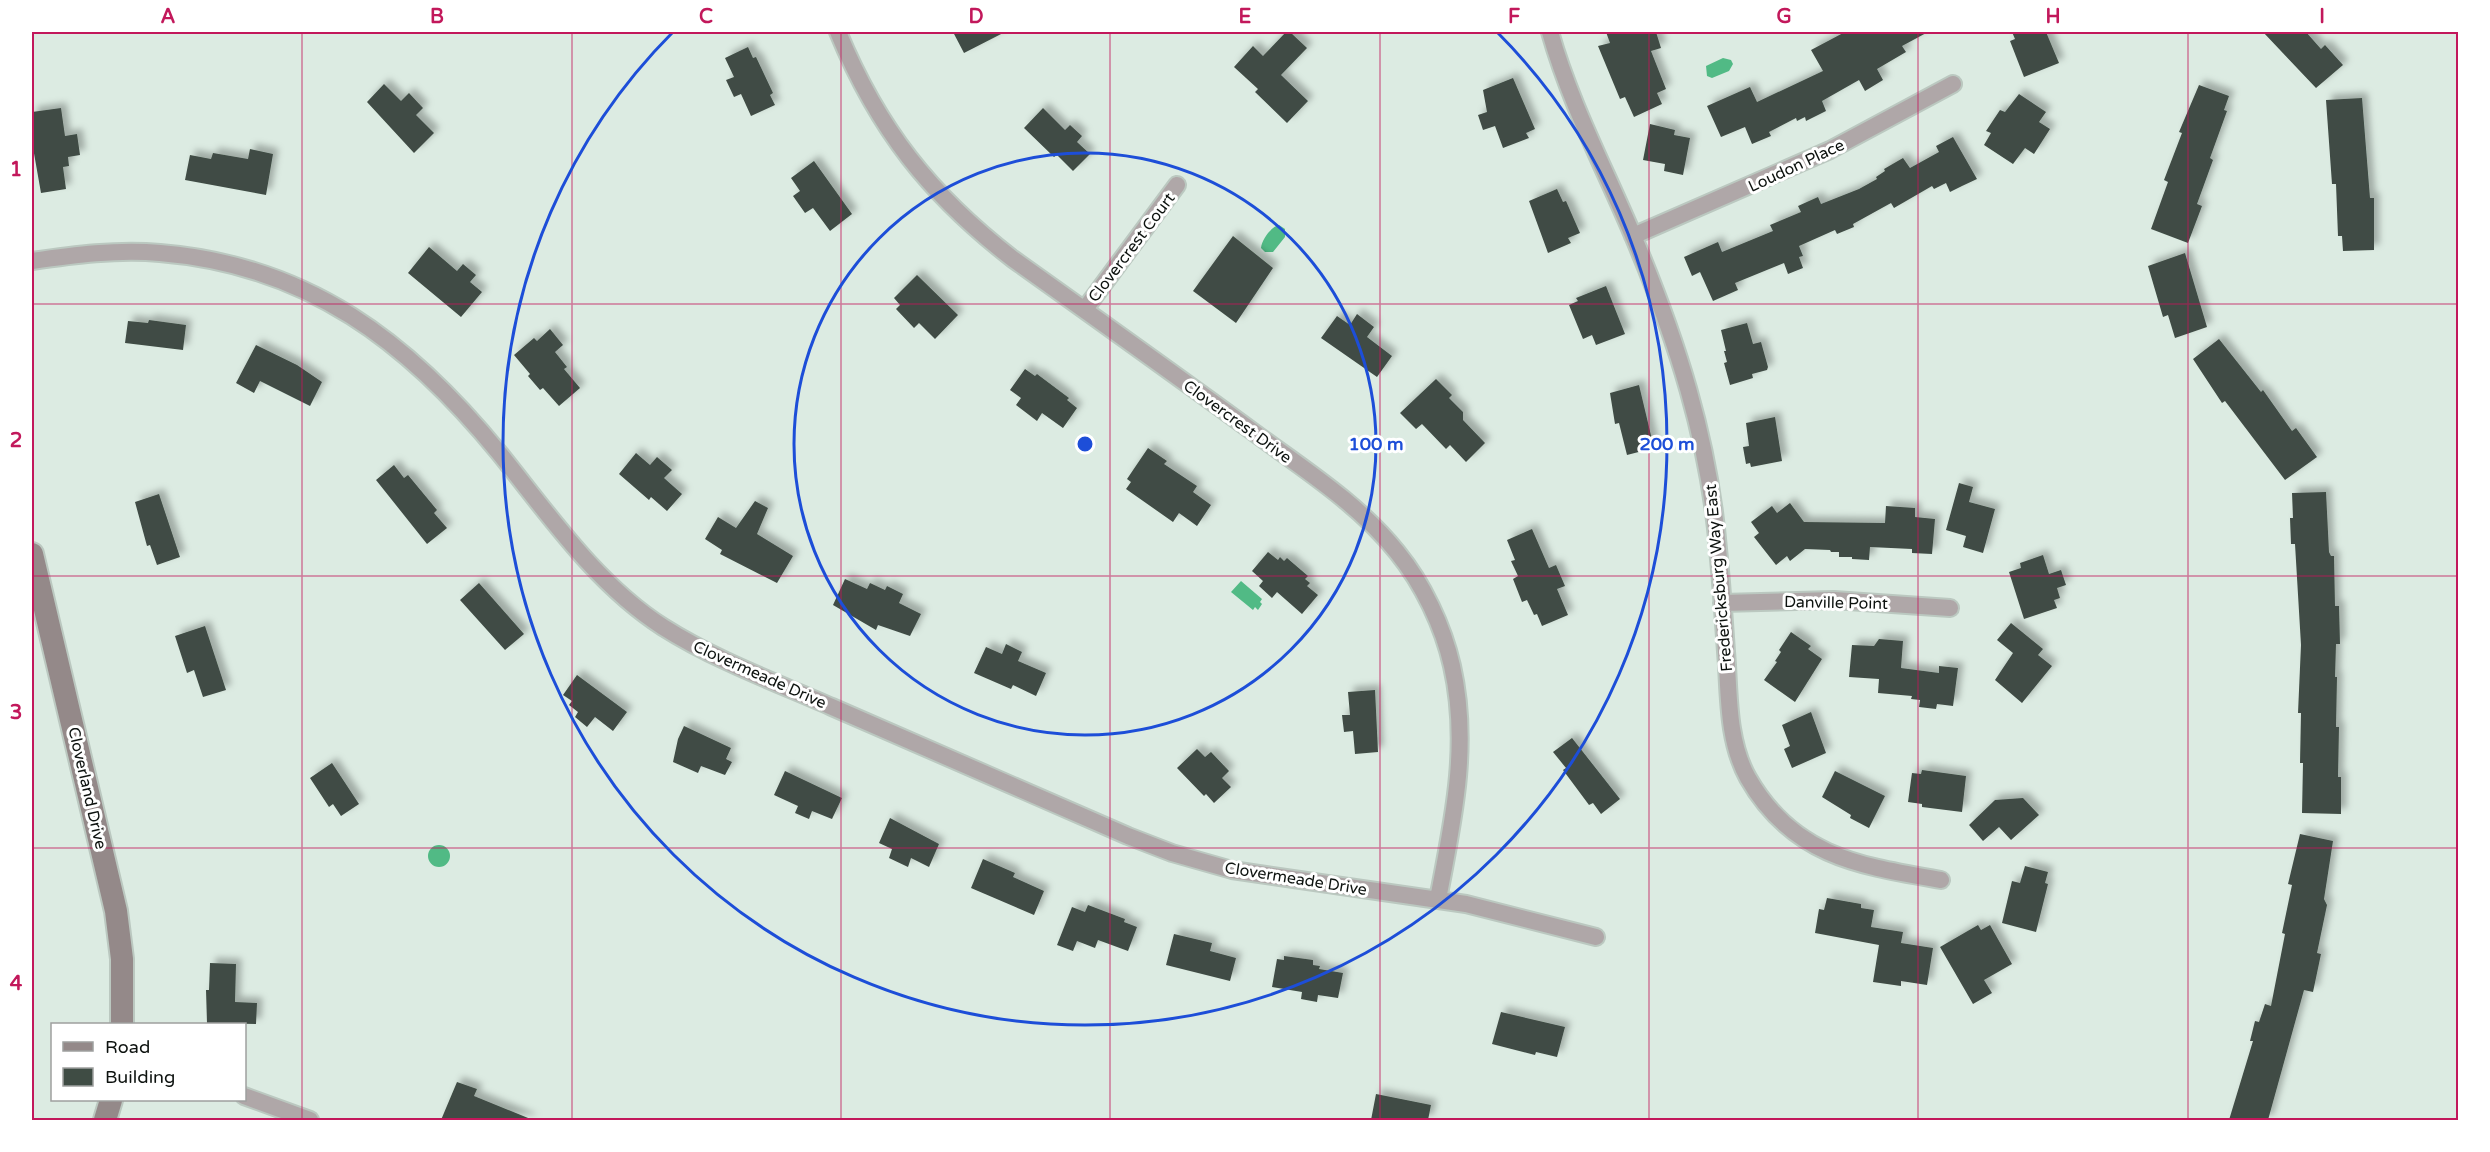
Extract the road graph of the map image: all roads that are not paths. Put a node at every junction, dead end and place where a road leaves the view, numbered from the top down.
1 (838, 32) edge
2 (1550, 32) edge
3 (1953, 84) dead end
4 (1177, 184) dead end
5 (1634, 236) junction
6 (32, 261) edge
7 (1084, 309) junction
8 (32, 554) edge
9 (1722, 603) junction
10 (1950, 608) dead end
11 (1941, 880) dead end
12 (1438, 899) junction
13 (1596, 937) dead end
14 (122, 1023) edge
15 (246, 1097) edge
16 (111, 1101) edge
17 (105, 1120) edge
18 (310, 1120) edge

1 - 7 street, Clovercrest Drive
2 - 5 street, Fredericksburg Way East
3 - 5 street, Loudon Place
4 - 7 street, Clovercrest Court
5 - 9 street, Fredericksburg Way East
6 - 12 street, Clovermeade Drive
7 - 12 street, Clovercrest Drive
8 - 14 main road, Cloverland Drive
9 - 10 street, Danville Point
9 - 11 street, Fredericksburg Way East
12 - 13 street, Clovermeade Drive
15 - 18 street
16 - 17 main road

